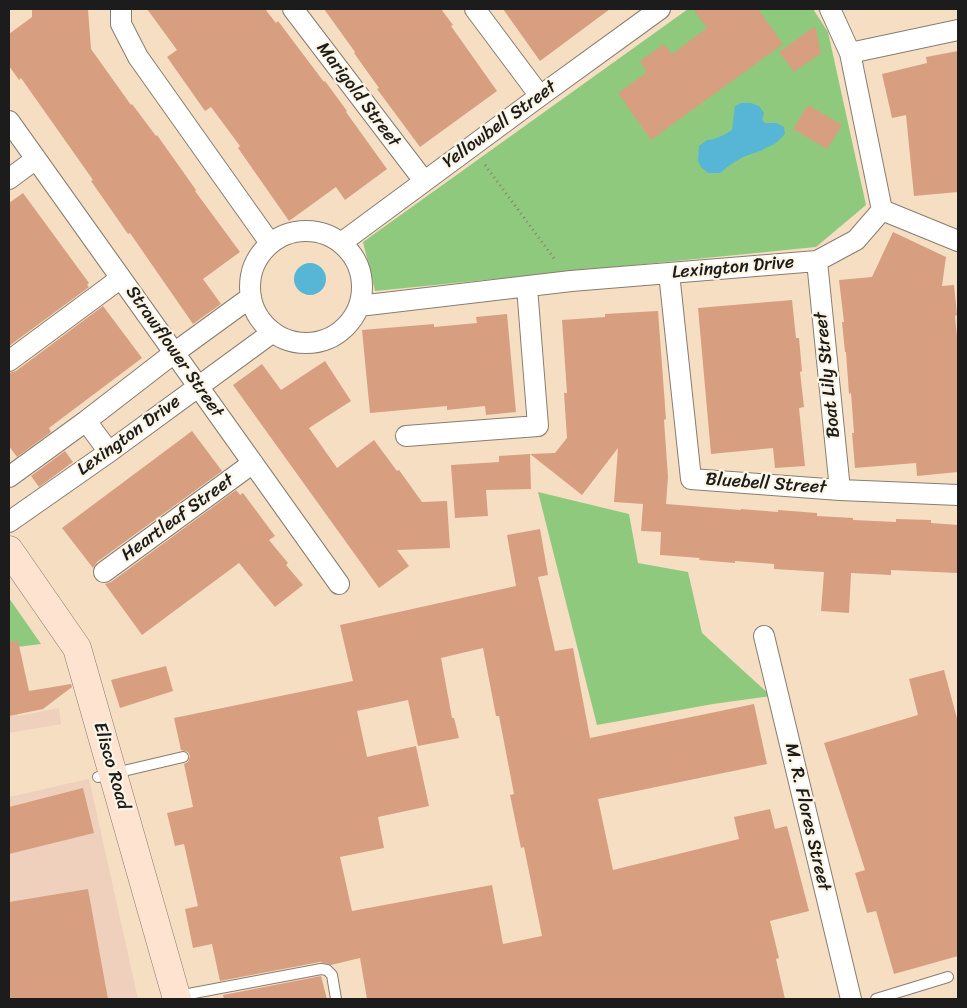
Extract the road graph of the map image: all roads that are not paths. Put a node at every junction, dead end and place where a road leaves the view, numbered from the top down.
1 (121, 9) edge
2 (293, 9) edge
3 (475, 9) edge
4 (830, 9) edge
5 (653, 11) edge
6 (958, 30) edge
7 (850, 53) junction
8 (540, 96) junction
9 (9, 121) edge
10 (36, 159) junction
11 (9, 180) edge
12 (424, 182) junction
13 (882, 210) junction
14 (958, 241) edge
15 (270, 243) junction
16 (341, 243) junction
17 (817, 261) junction
18 (669, 273) junction
19 (121, 278) junction
20 (527, 287) junction
21 (251, 297) junction
22 (359, 306) junction
23 (273, 332) junction
24 (174, 353) junction
25 (9, 361) edge
26 (198, 386) junction
27 (86, 420) junction
28 (406, 436) dead end
29 (108, 452) junction
30 (253, 463) junction
31 (9, 477) edge
32 (840, 490) junction
33 (958, 495) edge
34 (9, 522) edge
35 (9, 550) edge
36 (104, 572) dead end
37 (9, 578) edge
38 (339, 584) dead end
39 (764, 636) dead end
40 (183, 757) dead end
41 (105, 776) junction
42 (948, 977) dead end
43 (171, 998) edge
44 (336, 999) edge
45 (850, 999) edge
46 (876, 999) edge

1 - 15 street
2 - 12 street, Marigold Street
3 - 8 street
4 - 7 street
5 - 8 street, Yellowbell Street
6 - 7 street
7 - 13 street
8 - 12 street, Yellowbell Street
9 - 10 street, Strawflower Street
10 - 11 street
10 - 19 street, Strawflower Street
12 - 16 street, Yellowbell Street
13 - 14 street
13 - 17 street, Lexington Drive
15 - 16 street
15 - 21 street
16 - 22 street
17 - 18 street, Lexington Drive
17 - 32 street, Boat Lily Street
18 - 20 street, Lexington Drive
18 - 32 street, Bluebell Street
19 - 24 street, Strawflower Street
19 - 25 street
20 - 22 street, Lexington Drive
20 - 28 street
21 - 23 street
21 - 24 street
22 - 23 street
23 - 26 street, Lexington Drive
24 - 26 street, Strawflower Street
24 - 27 street
26 - 29 street, Lexington Drive
26 - 30 street, Strawflower Street
27 - 29 street
27 - 31 street
29 - 34 street, Lexington Drive
30 - 36 street, Heartleaf Street
30 - 38 street, Strawflower Street
32 - 33 street, Bluebell Street
35 - 41 main road, Elisco Road
37 - 41 main road, Elisco Road
39 - 45 street, M. R. Flores Street
40 - 41 lane
41 - 43 main road, Elisco Road
42 - 46 lane
43 - 44 lane

